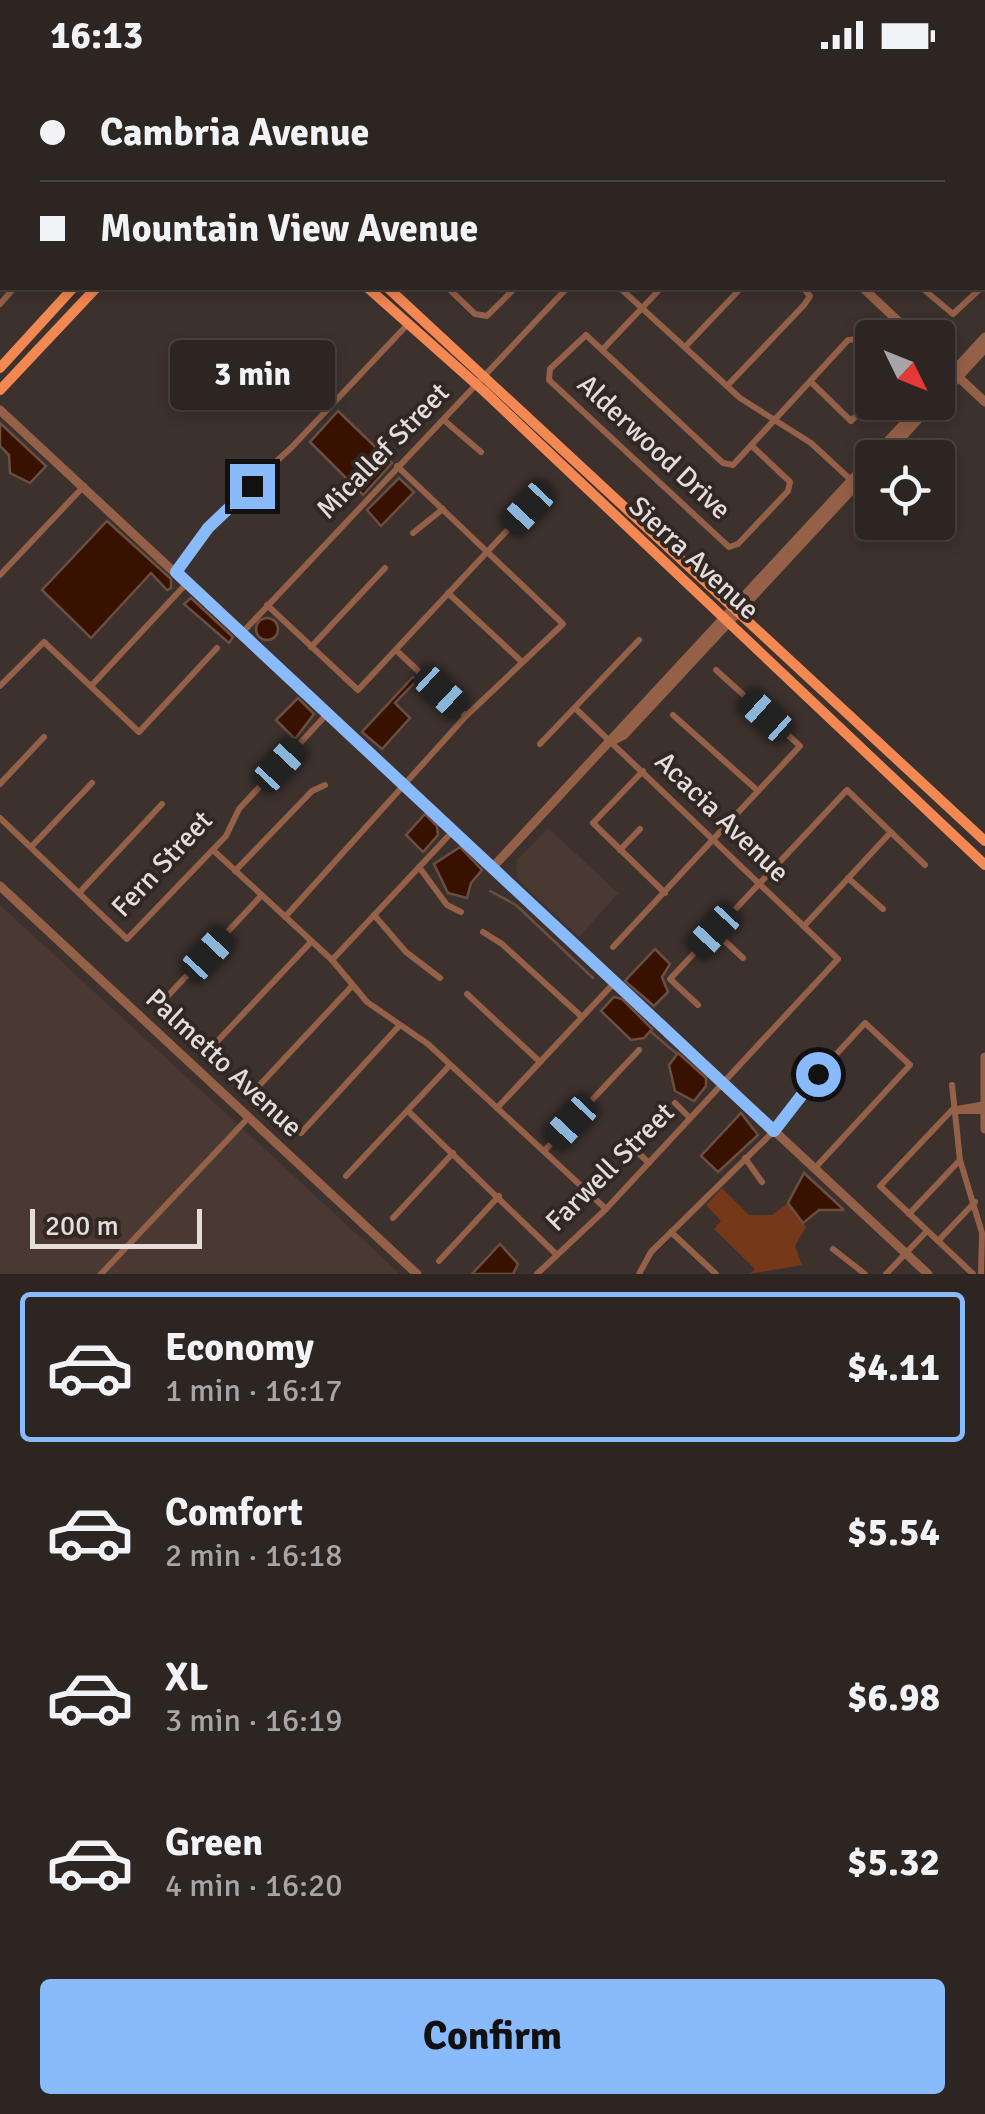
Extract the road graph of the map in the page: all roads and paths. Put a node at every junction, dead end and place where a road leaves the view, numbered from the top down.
1 (71, 290) edge
2 (94, 290) edge
3 (370, 290) edge
4 (390, 290) edge
5 (450, 290) edge
6 (513, 290) edge
7 (568, 290) edge
8 (624, 290) edge
9 (659, 290) edge
10 (739, 290) edge
11 (805, 290) edge
12 (865, 290) edge
13 (878, 290) edge
14 (924, 290) edge
15 (979, 290) edge
16 (872, 296) junction
17 (642, 307) junction
18 (897, 320) edge
19 (408, 323) junction
20 (985, 338) edge
21 (855, 339) edge
22 (685, 347) junction
23 (604, 348) junction
24 (985, 348) edge
25 (0, 368) edge
26 (956, 375) junction
27 (486, 376) junction
28 (810, 382) junction
29 (478, 386) junction
30 (727, 386) junction
31 (0, 390) edge
32 (985, 402) edge
33 (0, 410) edge
34 (855, 417) edge
35 (775, 420) junction
36 (907, 420) edge
37 (918, 420) edge
38 (445, 421) junction
39 (900, 440) edge
40 (750, 445) junction
41 (481, 452) dead end
42 (397, 466) junction
43 (851, 480) junction
44 (84, 486) junction
45 (855, 486) edge
46 (537, 506) dead end
47 (442, 508) junction
48 (414, 533) dead end
49 (488, 552) junction
50 (385, 568) dead end
51 (176, 572) junction
52 (0, 575) edge
53 (187, 583) junction
54 (448, 593) junction
55 (267, 605) junction
56 (736, 609) junction
57 (726, 619) junction
58 (242, 633) junction
59 (639, 640) dead end
60 (311, 646) junction
61 (217, 648) dead end
62 (396, 650) junction
63 (520, 660) junction
64 (716, 670) dead end
65 (0, 686) edge
66 (91, 686) junction
67 (575, 708) junction
68 (328, 713) junction
69 (673, 715) dead end
70 (466, 716) junction
71 (44, 737) dead end
72 (612, 742) junction
73 (540, 744) dead end
74 (642, 770) junction
75 (92, 783) dead end
76 (0, 784) edge
77 (325, 785) dead end
78 (406, 787) junction
79 (758, 791) junction
80 (162, 804) dead end
81 (0, 818) edge
82 (640, 829) dead end
83 (452, 830) junction
84 (891, 832) junction
85 (715, 840) junction
86 (985, 841) edge
87 (32, 848) junction
88 (213, 850) junction
89 (620, 850) junction
90 (925, 865) dead end
91 (985, 865) edge
92 (419, 867) junction
93 (492, 867) junction
94 (235, 871) junction
95 (848, 878) junction
96 (758, 884) junction
97 (0, 886) edge
98 (80, 893) junction
99 (666, 893) junction
100 (260, 898) junction
101 (883, 910) dead end
102 (462, 912) dead end
103 (374, 915) junction
104 (284, 917) junction
105 (804, 926) junction
106 (714, 931) junction
107 (483, 932) dead end
108 (310, 942) junction
109 (613, 947) dead end
110 (742, 958) dead end
111 (838, 959) joint
112 (332, 960) junction
113 (440, 978) dead end
114 (615, 982) junction
115 (352, 986) junction
116 (467, 994) dead end
117 (164, 1000) dead end
118 (698, 1005) dead end
119 (582, 1017) junction
120 (399, 1026) junction
121 (210, 1049) dead end
122 (639, 1050) dead end
123 (985, 1057) edge
124 (540, 1062) junction
125 (450, 1065) junction
126 (722, 1082) junction
127 (952, 1085) dead end
128 (255, 1090) dead end
129 (675, 1104) dead end
130 (497, 1108) junction
131 (984, 1108) edge
132 (408, 1110) junction
133 (952, 1110) junction
134 (249, 1118) junction
135 (690, 1118) junction
136 (985, 1129) edge
137 (774, 1131) junction
138 (301, 1133) dead end
139 (634, 1148) dead end
140 (544, 1151) junction
141 (453, 1153) junction
142 (746, 1158) junction
143 (960, 1160) junction
144 (649, 1162) junction
145 (815, 1168) junction
146 (346, 1176) dead end
147 (762, 1182) dead end
148 (499, 1196) junction
149 (976, 1202) junction
150 (606, 1209) junction
151 (909, 1214) junction
152 (393, 1218) dead end
153 (928, 1231) junction
154 (671, 1232) junction
155 (938, 1241) junction
156 (833, 1250) dead end
157 (556, 1254) junction
158 (906, 1254) junction
159 (439, 1261) dead end
160 (101, 1274) edge
161 (417, 1274) edge
162 (537, 1274) edge
163 (639, 1274) edge
164 (716, 1274) edge
165 (866, 1274) edge
166 (886, 1274) edge
167 (928, 1274) edge
168 (973, 1274) edge
169 (980, 1274) edge

1 - 25 main road
2 - 31 main road
3 - 19 main road, Sierra Avenue
4 - 27 main road, Sierra Avenue
5 - 6 street
7 - 27 street, Micallef Street
8 - 17 street
9 - 17 street
10 - 22 street
11 - 30 street
12 - 16 street
13 - 16 street
14 - 15 street
16 - 18 street
17 - 22 street
17 - 23 street
19 - 29 main road, Sierra Avenue
19 - 51 street
20 - 26 street
21 - 28 street
22 - 30 street
23 - 40 street
23 - 40 street, Alderwood Drive
24 - 26 street
26 - 32 street
27 - 29 street, Micallef Street
27 - 56 main road, Sierra Avenue
28 - 34 street
28 - 35 street
29 - 38 street, Micallef Street
29 - 57 main road, Sierra Avenue
30 - 35 street
33 - 44 street
35 - 40 street
35 - 43 street
36 - 43 street
37 - 39 street
38 - 41 street
38 - 42 street, Micallef Street
42 - 47 street
42 - 55 street, Micallef Street
43 - 56 street
44 - 51 street
44 - 52 street
45 - 56 street
46 - 49 street
47 - 48 street
47 - 49 street
49 - 54 street
49 - 63 street
50 - 60 street
51 - 53 street
53 - 58 street
53 - 66 street
54 - 62 street
54 - 63 street
55 - 58 street, Micallef Street
55 - 60 street
56 - 57 street
56 - 86 main road, Sierra Avenue
57 - 72 street
57 - 91 main road, Sierra Avenue
58 - 68 street
59 - 67 street
60 - 62 street
61 - 66 street
62 - 70 street
63 - 70 street
64 - 79 street
65 - 66 street
67 - 72 street, Acacia Avenue
67 - 73 street
68 - 78 street
68 - 88 street, Fern Street
69 - 79 street
70 - 78 street
71 - 76 street
72 - 74 street, Acacia Avenue
72 - 93 street
74 - 85 street, Acacia Avenue
74 - 89 street
75 - 87 street
77 - 94 street
78 - 83 street
78 - 104 street
79 - 85 street
80 - 98 street
81 - 87 street
82 - 89 street
83 - 92 street
83 - 93 street
84 - 90 street
84 - 95 street
84 - 96 street
85 - 96 street, Acacia Avenue
85 - 99 street
87 - 98 street
88 - 94 street
88 - 98 street, Fern Street
89 - 99 street
92 - 102 street
92 - 103 street
93 - 114 street
94 - 100 street
95 - 101 street
95 - 105 street
96 - 105 street, Acacia Avenue
96 - 106 street
97 - 134 street, Palmetto Avenue
99 - 109 street
100 - 104 street
100 - 117 street
103 - 112 street
103 - 113 street
104 - 108 street
105 - 111 street, Acacia Avenue
106 - 110 street
106 - 118 street
107 - 119 street
108 - 112 street
108 - 121 street
111 - 126 street, Farwell Street
112 - 115 street
114 - 119 street
114 - 126 street
115 - 120 street
115 - 128 street
116 - 124 street
119 - 124 street
120 - 125 street
120 - 138 street
122 - 140 street
123 - 131 street
124 - 130 street
125 - 130 street
125 - 132 street
126 - 135 street, Farwell Street
126 - 137 street
127 - 133 street
129 - 135 street
130 - 140 street
131 - 133 street
131 - 136 street
132 - 141 street
132 - 146 street
133 - 143 street
133 - 151 street
134 - 160 street
134 - 161 street, Palmetto Avenue
135 - 144 street, Farwell Street
137 - 142 street
137 - 145 street
137 - 145 street
139 - 144 street
140 - 150 street
141 - 148 street
141 - 152 street
142 - 147 street
142 - 154 street
143 - 149 street
143 - 151 street
144 - 150 street, Farwell Street
145 - 158 street
148 - 157 street
148 - 159 street
149 - 155 street
149 - 169 street
150 - 157 street, Farwell Street
151 - 153 street
153 - 155 street
153 - 158 street
154 - 163 street
154 - 164 street
155 - 168 street
156 - 165 street
157 - 162 street, Farwell Street
158 - 166 street
158 - 167 street

